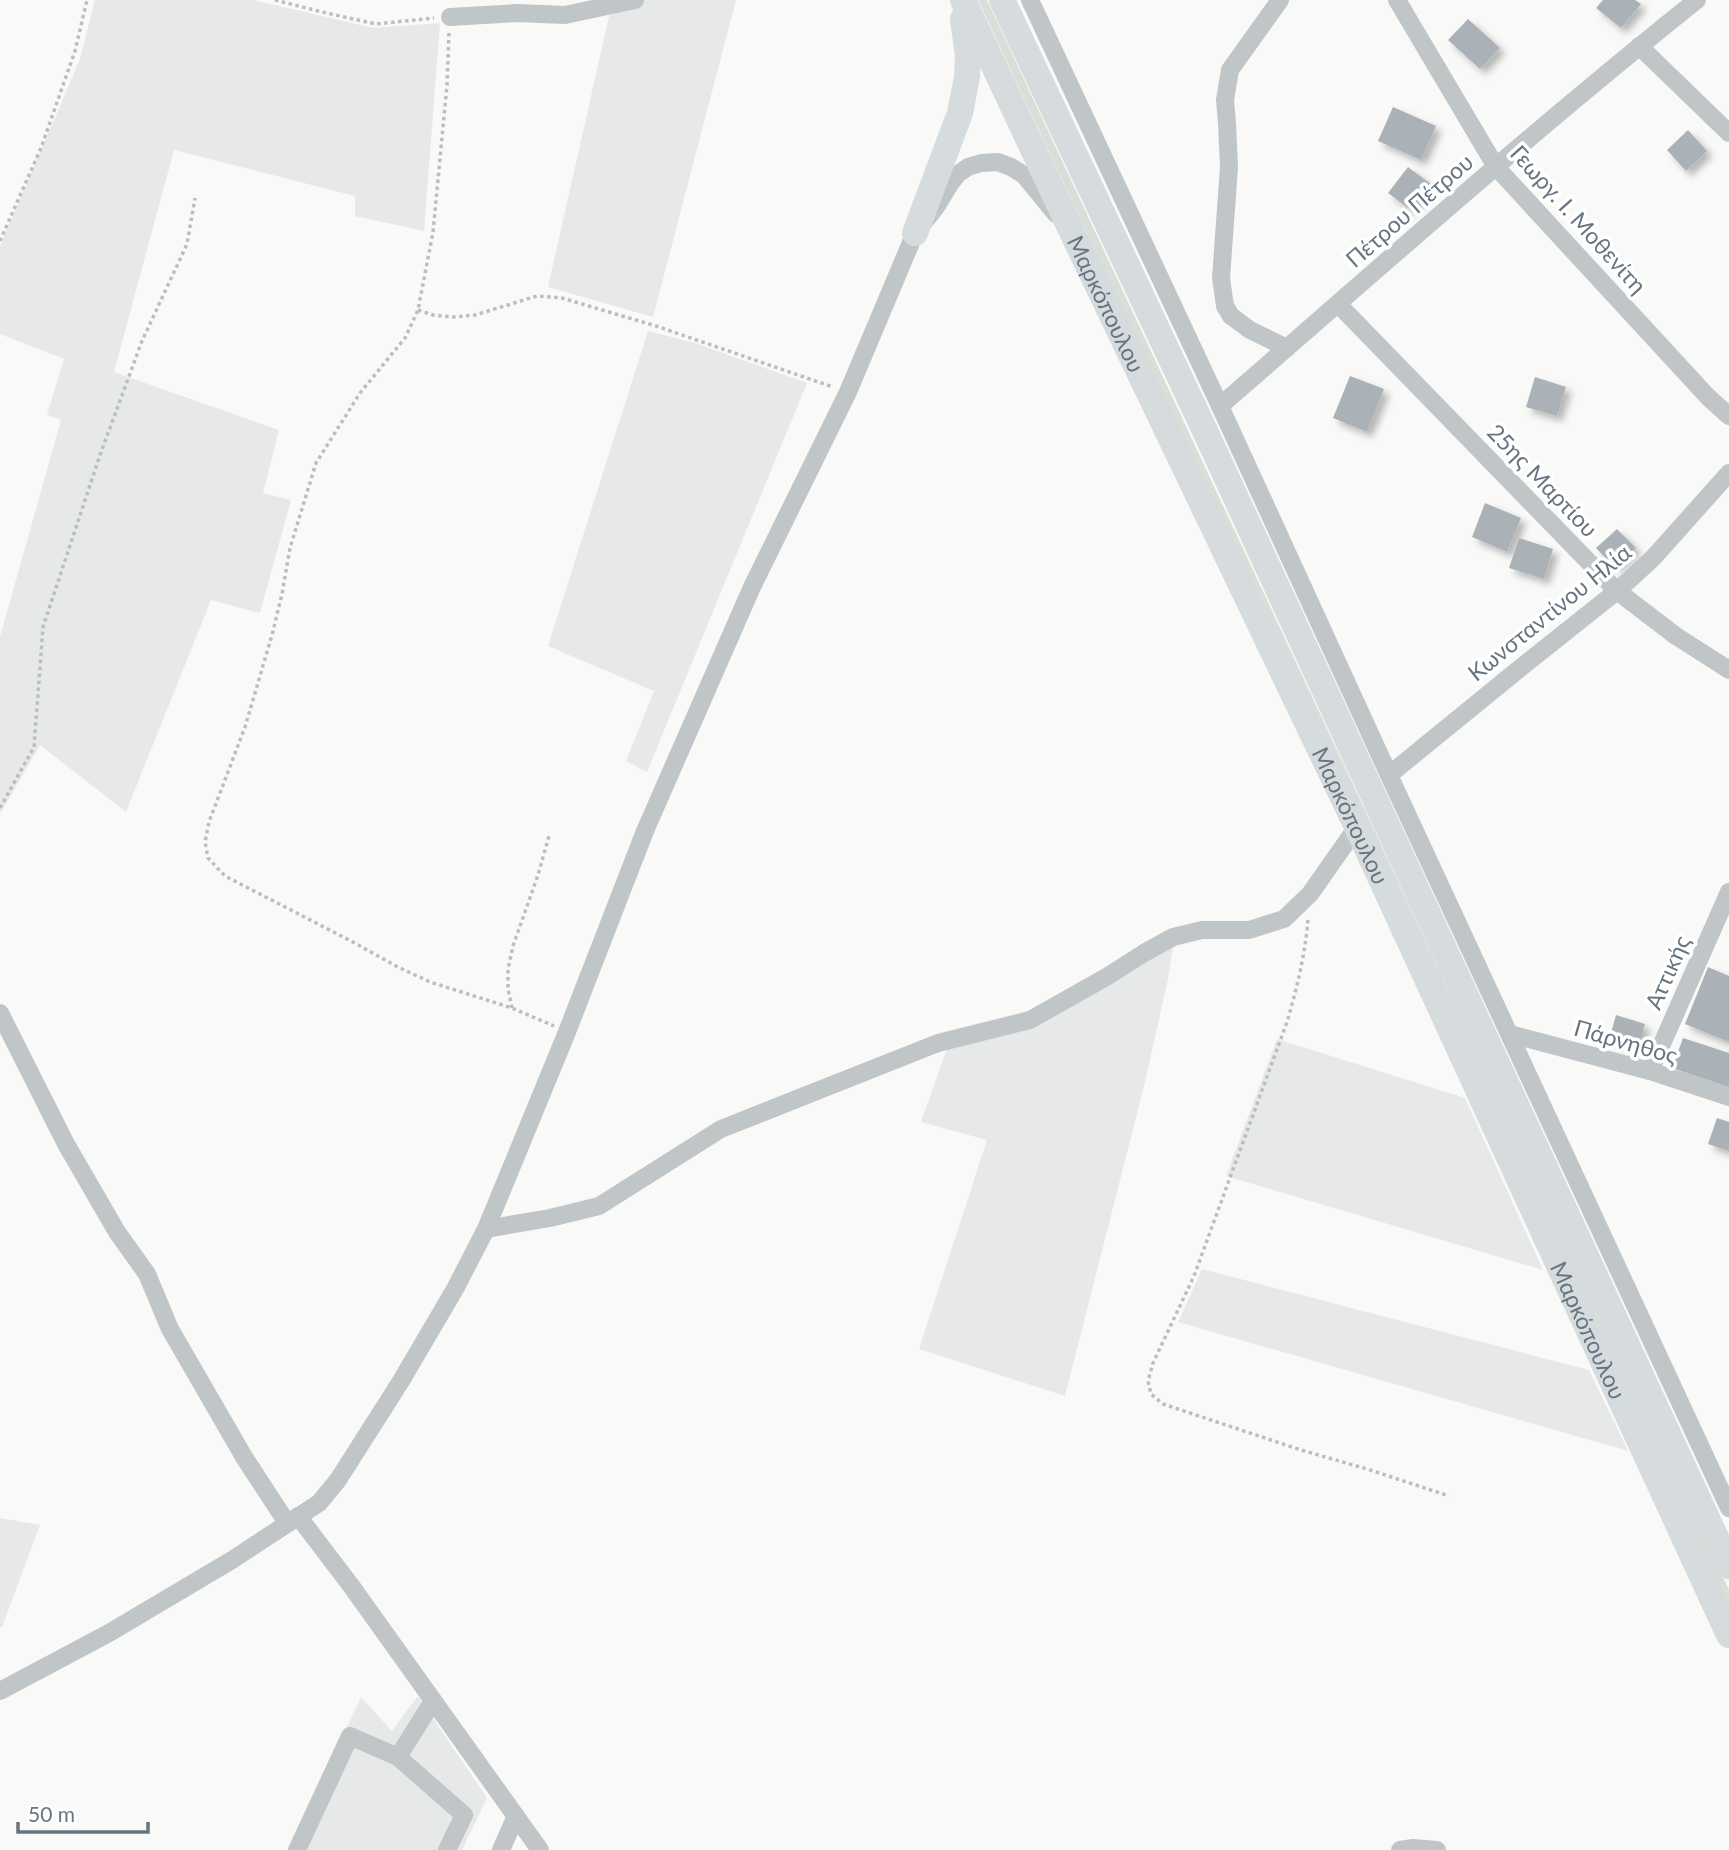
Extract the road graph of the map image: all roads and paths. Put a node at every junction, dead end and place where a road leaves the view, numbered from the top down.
1 (87, 0) edge
2 (275, 0) edge
3 (635, 0) edge
4 (961, 0) edge
5 (1002, 0) edge
6 (1030, 0) edge
7 (1280, 0) edge
8 (1397, 0) edge
9 (1697, 0) edge
10 (450, 17) junction
11 (1639, 46) junction
12 (1729, 133) edge
13 (1496, 167) junction
14 (195, 198) dead end
15 (1072, 232) junction
16 (915, 233) junction
17 (0, 241) edge
18 (1338, 304) junction
19 (418, 310) junction
20 (1287, 348) junction
21 (848, 392) junction
22 (1220, 406) junction
23 (1729, 416) edge
24 (1729, 473) edge
25 (1617, 591) junction
26 (1729, 670) edge
27 (1389, 775) junction
28 (0, 808) edge
29 (1357, 827) junction
30 (549, 836) dead end
31 (1729, 892) edge
32 (1310, 894) junction
33 (512, 1008) junction
34 (0, 1013) edge
35 (567, 1032) junction
36 (1510, 1034) junction
37 (1650, 1072) junction
38 (1729, 1097) edge
39 (486, 1229) junction
40 (1449, 1496) dead end
41 (1729, 1506) edge
42 (293, 1519) junction
43 (1729, 1566) edge
44 (1729, 1635) edge
45 (0, 1691) edge
46 (433, 1701) junction
47 (398, 1757) junction
48 (516, 1816) junction
49 (297, 1850) edge
50 (447, 1850) edge
51 (500, 1850) edge
52 (540, 1850) edge
53 (1400, 1850) edge
54 (1437, 1850) edge

1 - 17 path
2 - 10 path
3 - 10 street
4 - 15 highway, Μαρκόπουλου
4 - 16 highway
5 - 43 highway, Μαρκόπουλου
6 - 22 street
7 - 20 street
8 - 13 street, Γεωργ. Ι. Μοθενίτη
9 - 11 street, Πέτρου Πέτρου
10 - 19 path
11 - 12 street
11 - 13 street, Πέτρου Πέτρου
13 - 18 street, Πέτρου Πέτρου
13 - 23 street, Γεωργ. Ι. Μοθενίτη
14 - 28 path
15 - 16 street
15 - 29 highway, Μαρκόπουλου
16 - 21 street
18 - 20 street, Πέτρου Πέτρου
18 - 25 street, 25ης Μαρτίου
19 - 21 path
19 - 33 path
20 - 22 street, Πέτρου Πέτρου
21 - 35 street
22 - 27 street
24 - 25 street, Κωνσταντίνου Ηλία
25 - 26 street, 25ης Μαρτίου
25 - 27 street, Κωνσταντίνου Ηλία
27 - 36 street
29 - 32 street
29 - 44 highway, Μαρκόπουλου
30 - 33 path
31 - 37 street, Αττικής
32 - 39 street
32 - 40 path
33 - 35 path
34 - 42 street
35 - 39 street
36 - 37 street, Πάρνηθος
36 - 41 street
37 - 38 street, Πάρνηθος
39 - 42 street
42 - 45 street
42 - 46 street
46 - 47 street
46 - 48 street
47 - 49 street
47 - 50 street
48 - 51 street
48 - 52 street
53 - 54 street

